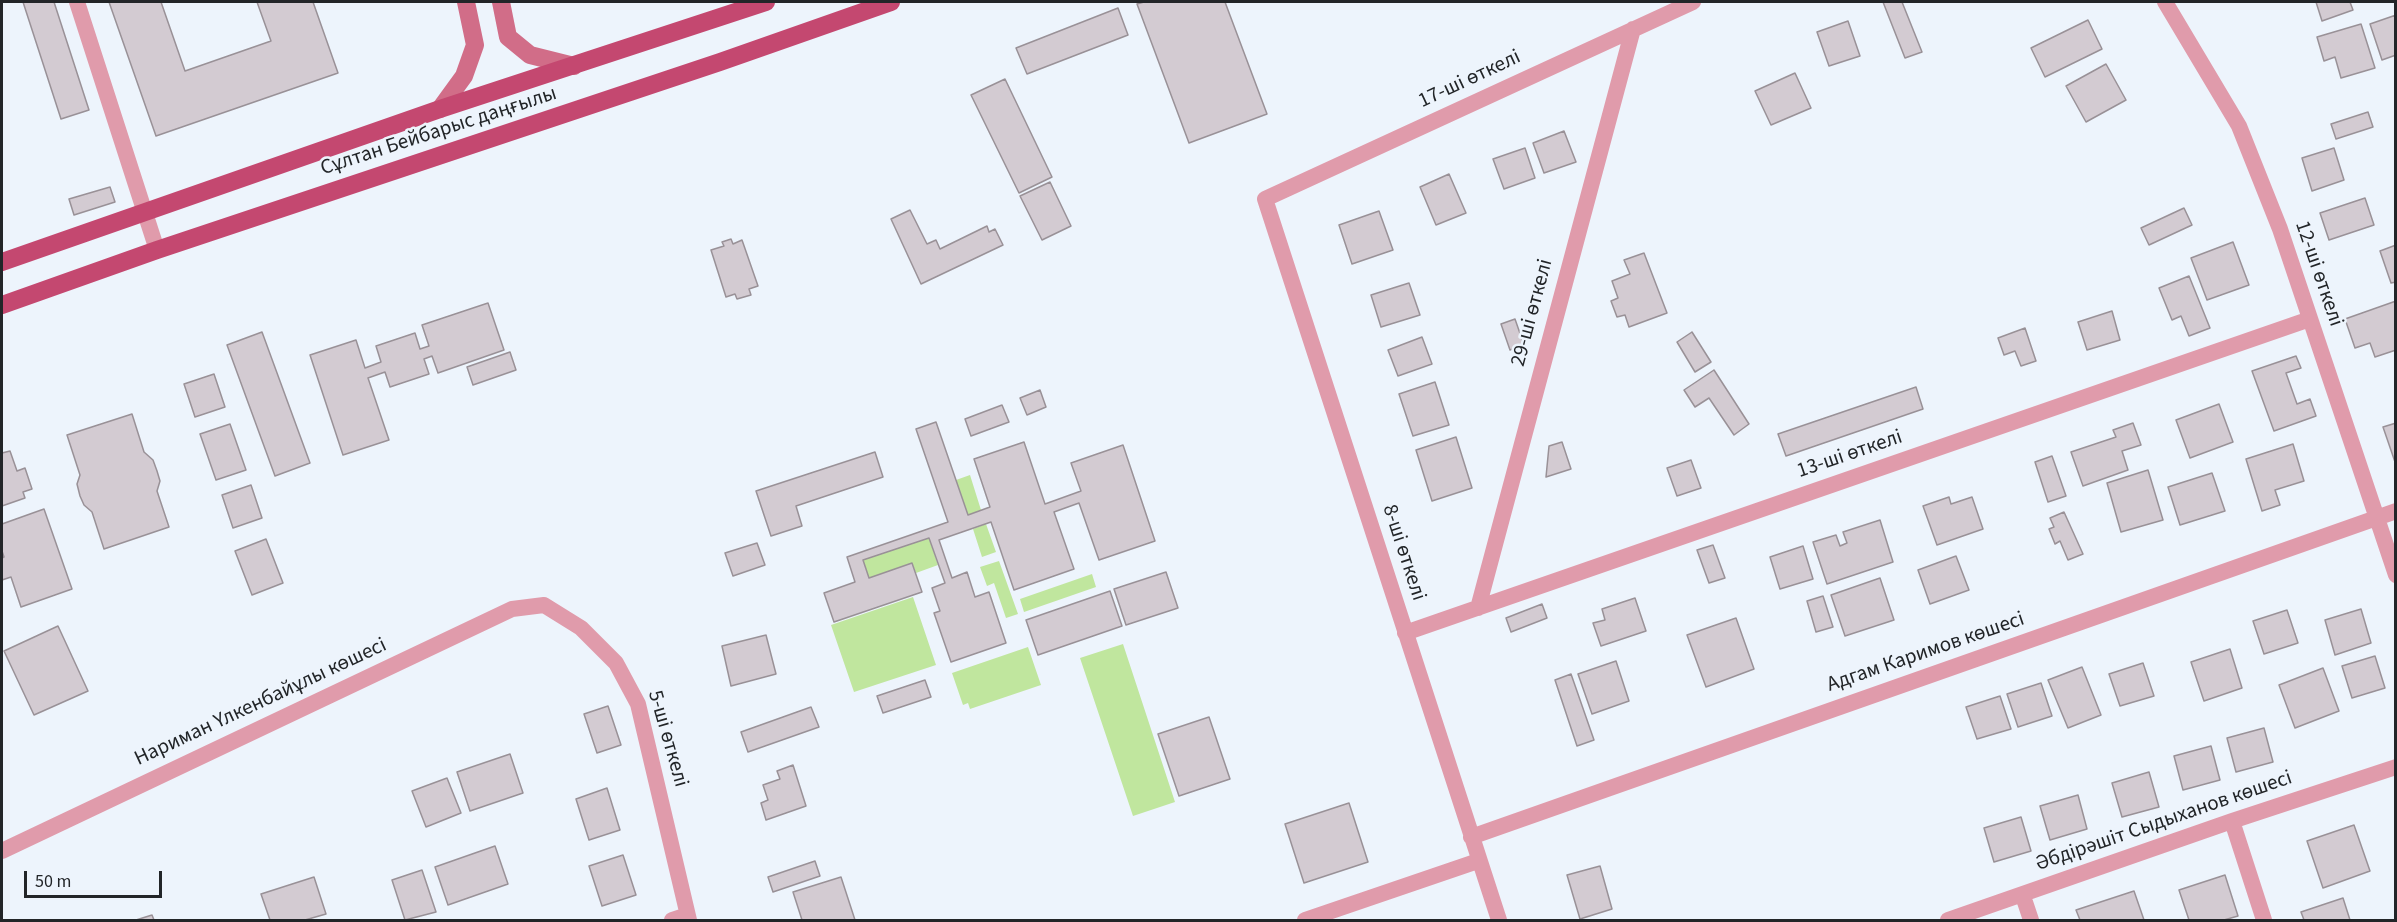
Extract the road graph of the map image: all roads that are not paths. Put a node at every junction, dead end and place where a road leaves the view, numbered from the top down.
1 (77, 2) edge
2 (466, 2) edge
3 (501, 2) edge
4 (766, 2) edge
5 (891, 2) edge
6 (1693, 2) edge
7 (2165, 2) edge
8 (1633, 29) junction
9 (574, 66) junction
10 (440, 109) junction
11 (1265, 199) joint
12 (144, 213) junction
13 (157, 250) junction
14 (2, 262) edge
15 (2, 305) edge
16 (2310, 319) junction
17 (2396, 511) edge
18 (2376, 518) junction
19 (2396, 575) edge
20 (544, 605) joint
21 (1478, 608) junction
22 (1405, 633) junction
23 (2396, 767) edge
24 (2232, 820) junction
25 (1471, 837) junction
26 (2, 851) edge
27 (1478, 861) junction
28 (2023, 896) junction
29 (683, 919) edge
30 (1305, 921) edge
31 (1499, 921) edge
32 (1948, 921) edge
33 (2031, 921) edge
34 (2264, 921) edge

1 - 12 street
2 - 10 street
3 - 9 street
4 - 9 main road, Сұлтан Бейбарыс даңғылы
5 - 13 main road, Сұлтан Бейбарыс даңғылы
6 - 8 street, 17-ші өткелі
7 - 16 street, 12-ші өткелі
8 - 11 street, 17-ші өткелі
8 - 21 street, 29-ші өткелі
9 - 10 main road, Сұлтан Бейбарыс даңғылы
10 - 12 main road, Сұлтан Бейбарыс даңғылы
11 - 22 street, 8-ші өткелі
12 - 13 street
12 - 14 main road, Сұлтан Бейбарыс даңғылы
13 - 15 main road, Сұлтан Бейбарыс даңғылы
16 - 18 street, 12-ші өткелі
16 - 21 street, 13-ші өткелі
17 - 18 street, Адгам Каримов көшесі
18 - 19 street, 12-ші өткелі
18 - 25 street, Адгам Каримов көшесі
20 - 26 street, Нариман Үлкенбайұлы көшесі
20 - 29 street, 5-ші өткелі
21 - 22 street, 13-ші өткелі
22 - 25 street, 8-ші өткелі
23 - 24 street, Әбдірәшіт Сыдыханов көшесі
24 - 28 street, Әбдірәшіт Сыдыханов көшесі
24 - 34 street
25 - 27 street, 8-ші өткелі
27 - 30 street
27 - 31 street, 8-ші өткелі
28 - 32 street, Әбдірәшіт Сыдыханов көшесі
28 - 33 street

